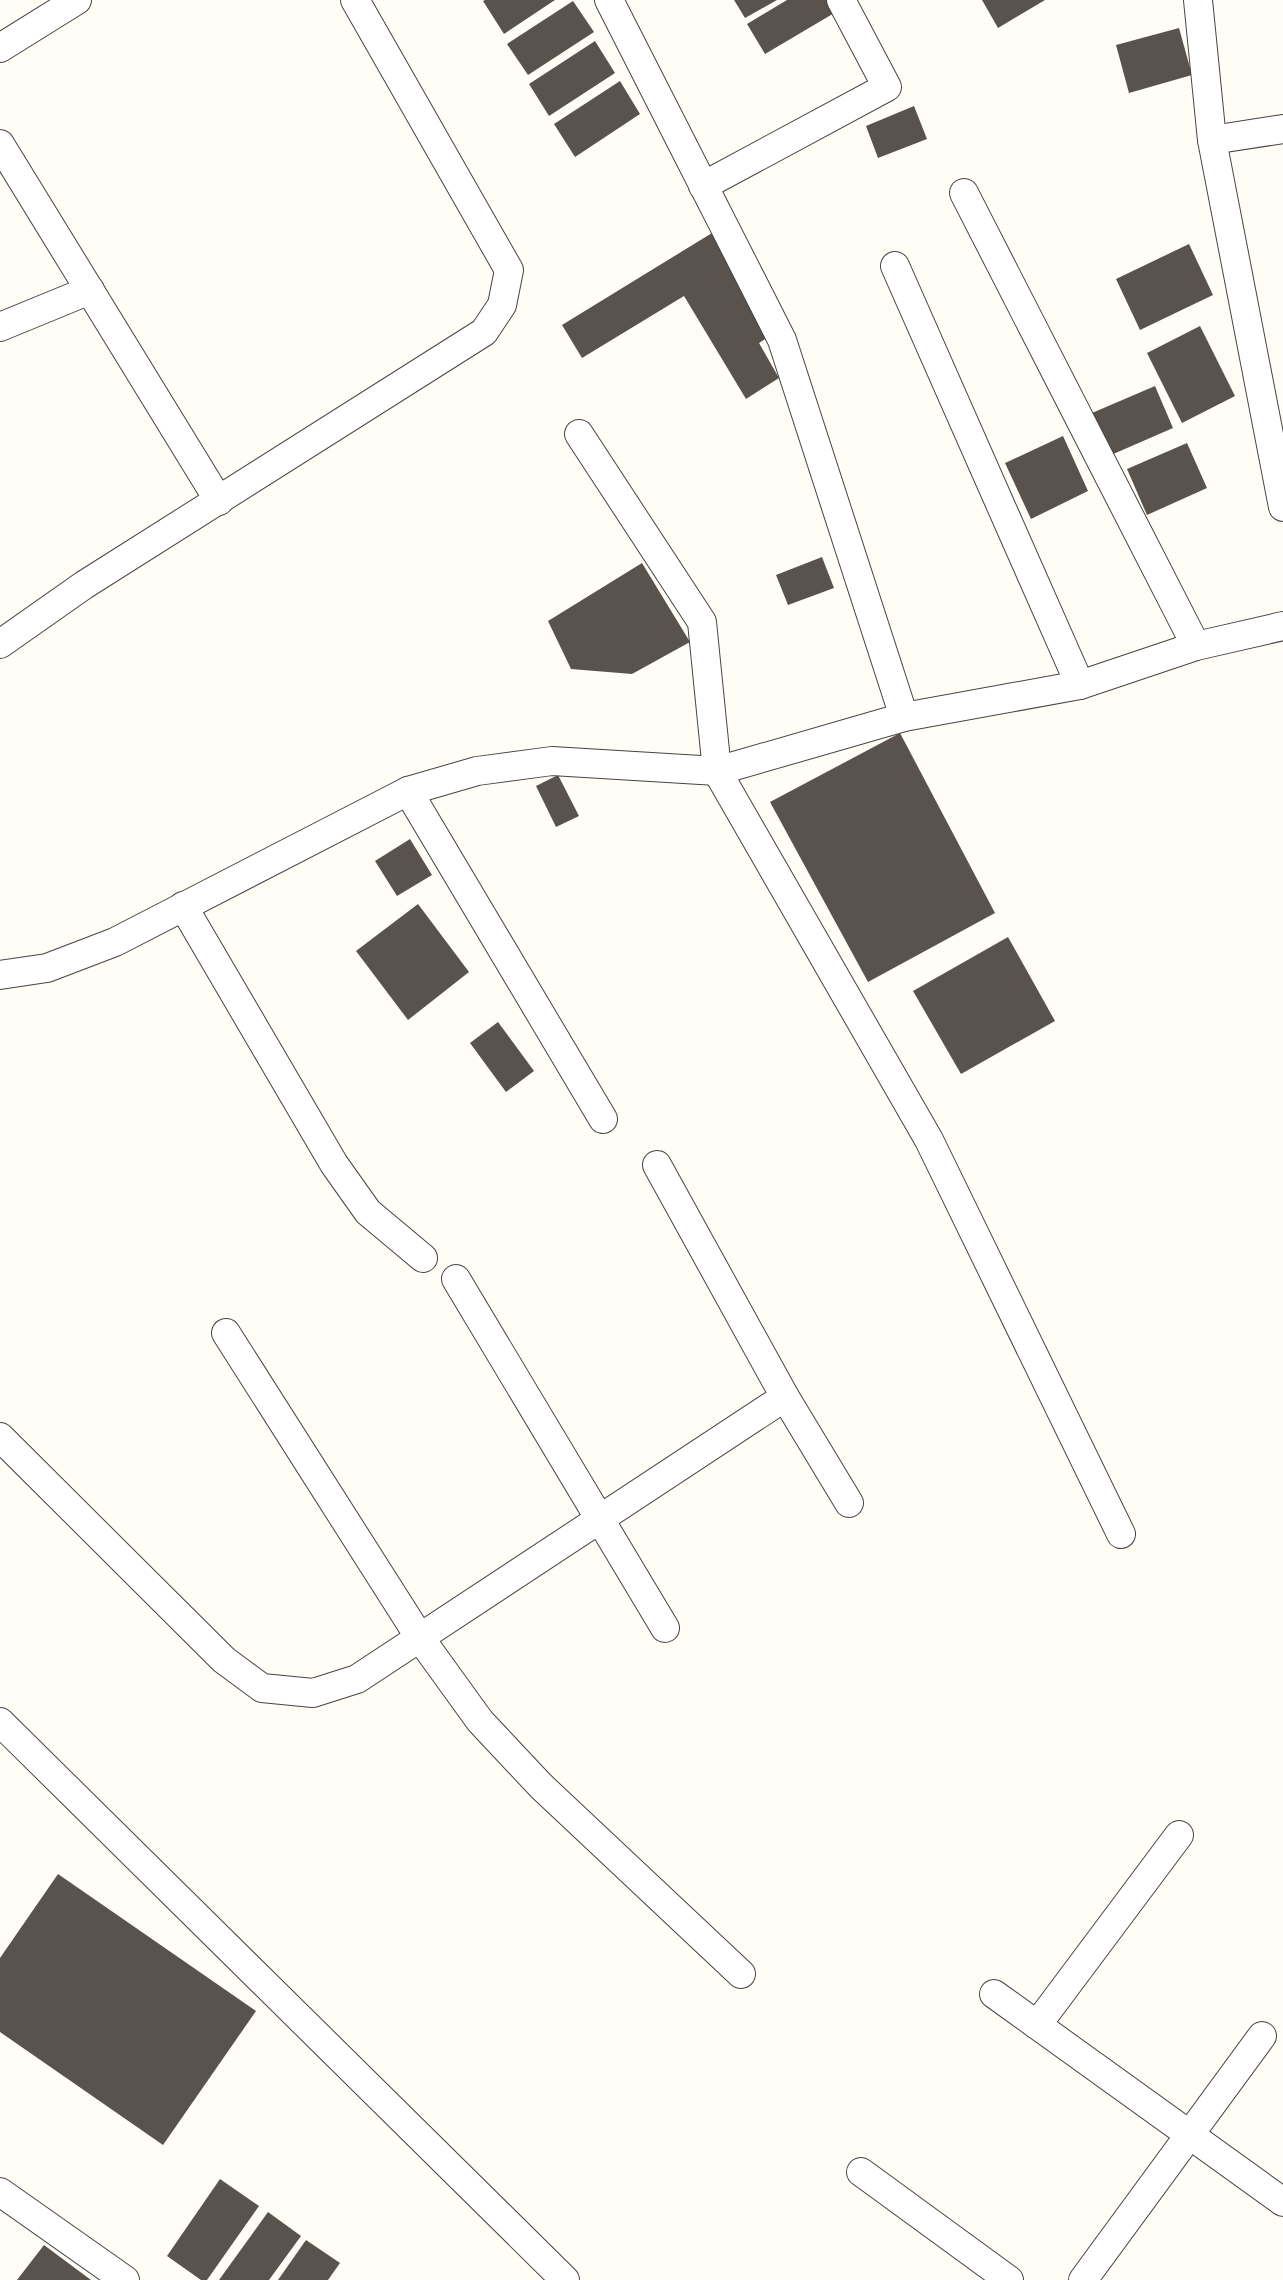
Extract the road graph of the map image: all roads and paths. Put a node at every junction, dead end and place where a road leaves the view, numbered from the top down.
1 (77, 0) edge
2 (355, 0) edge
3 (609, 0) edge
4 (841, 0) edge
5 (1198, 0) edge
6 (0, 48) edge
7 (1283, 129) edge
8 (1212, 140) junction
9 (0, 144) edge
10 (703, 186) junction
11 (964, 193) dead end
12 (895, 266) dead end
13 (90, 290) junction
14 (0, 327) edge
15 (579, 434) dead end
16 (219, 501) junction
17 (1283, 507) edge
18 (1283, 626) edge
19 (0, 644) edge
20 (1196, 646) junction
21 (1080, 685) junction
22 (904, 717) junction
23 (717, 771) junction
24 (408, 790) junction
25 (183, 906) junction
26 (0, 976) edge
27 (603, 1120) dead end
28 (658, 1165) dead end
29 (423, 1258) dead end
30 (456, 1278) dead end
31 (226, 1333) dead end
32 (785, 1397) junction
33 (0, 1438) edge
34 (849, 1503) dead end
35 (601, 1518) junction
36 (1121, 1534) dead end
37 (665, 1628) dead end
38 (420, 1638) junction
39 (0, 1722) edge
40 (1178, 1835) dead end
41 (741, 1974) dead end
42 (994, 1994) dead end
43 (1037, 2025) junction
44 (1262, 2036) dead end
45 (1190, 2134) junction
46 (861, 2172) dead end
47 (0, 2192) edge
48 (1283, 2202) edge
49 (125, 2280) edge
50 (565, 2280) edge
51 (1009, 2280) edge
52 (1083, 2280) edge

1 - 6 street
2 - 16 street
3 - 10 street
4 - 10 street
5 - 8 street
7 - 8 street
8 - 17 street
9 - 13 street
10 - 22 street
11 - 20 street
12 - 21 street
13 - 14 street
13 - 16 street
15 - 23 street
16 - 19 street
18 - 20 street
20 - 21 street
21 - 22 street
22 - 23 street
23 - 24 street
23 - 36 street
24 - 25 street
24 - 27 street
25 - 26 street
25 - 29 street
28 - 32 street
30 - 35 street
31 - 38 street
32 - 34 street
32 - 35 street
33 - 38 street
35 - 37 street
35 - 38 street
38 - 41 street
39 - 50 street
40 - 43 street
42 - 43 street
43 - 45 street
44 - 45 street
45 - 48 street
45 - 52 street
46 - 51 street
47 - 49 street

